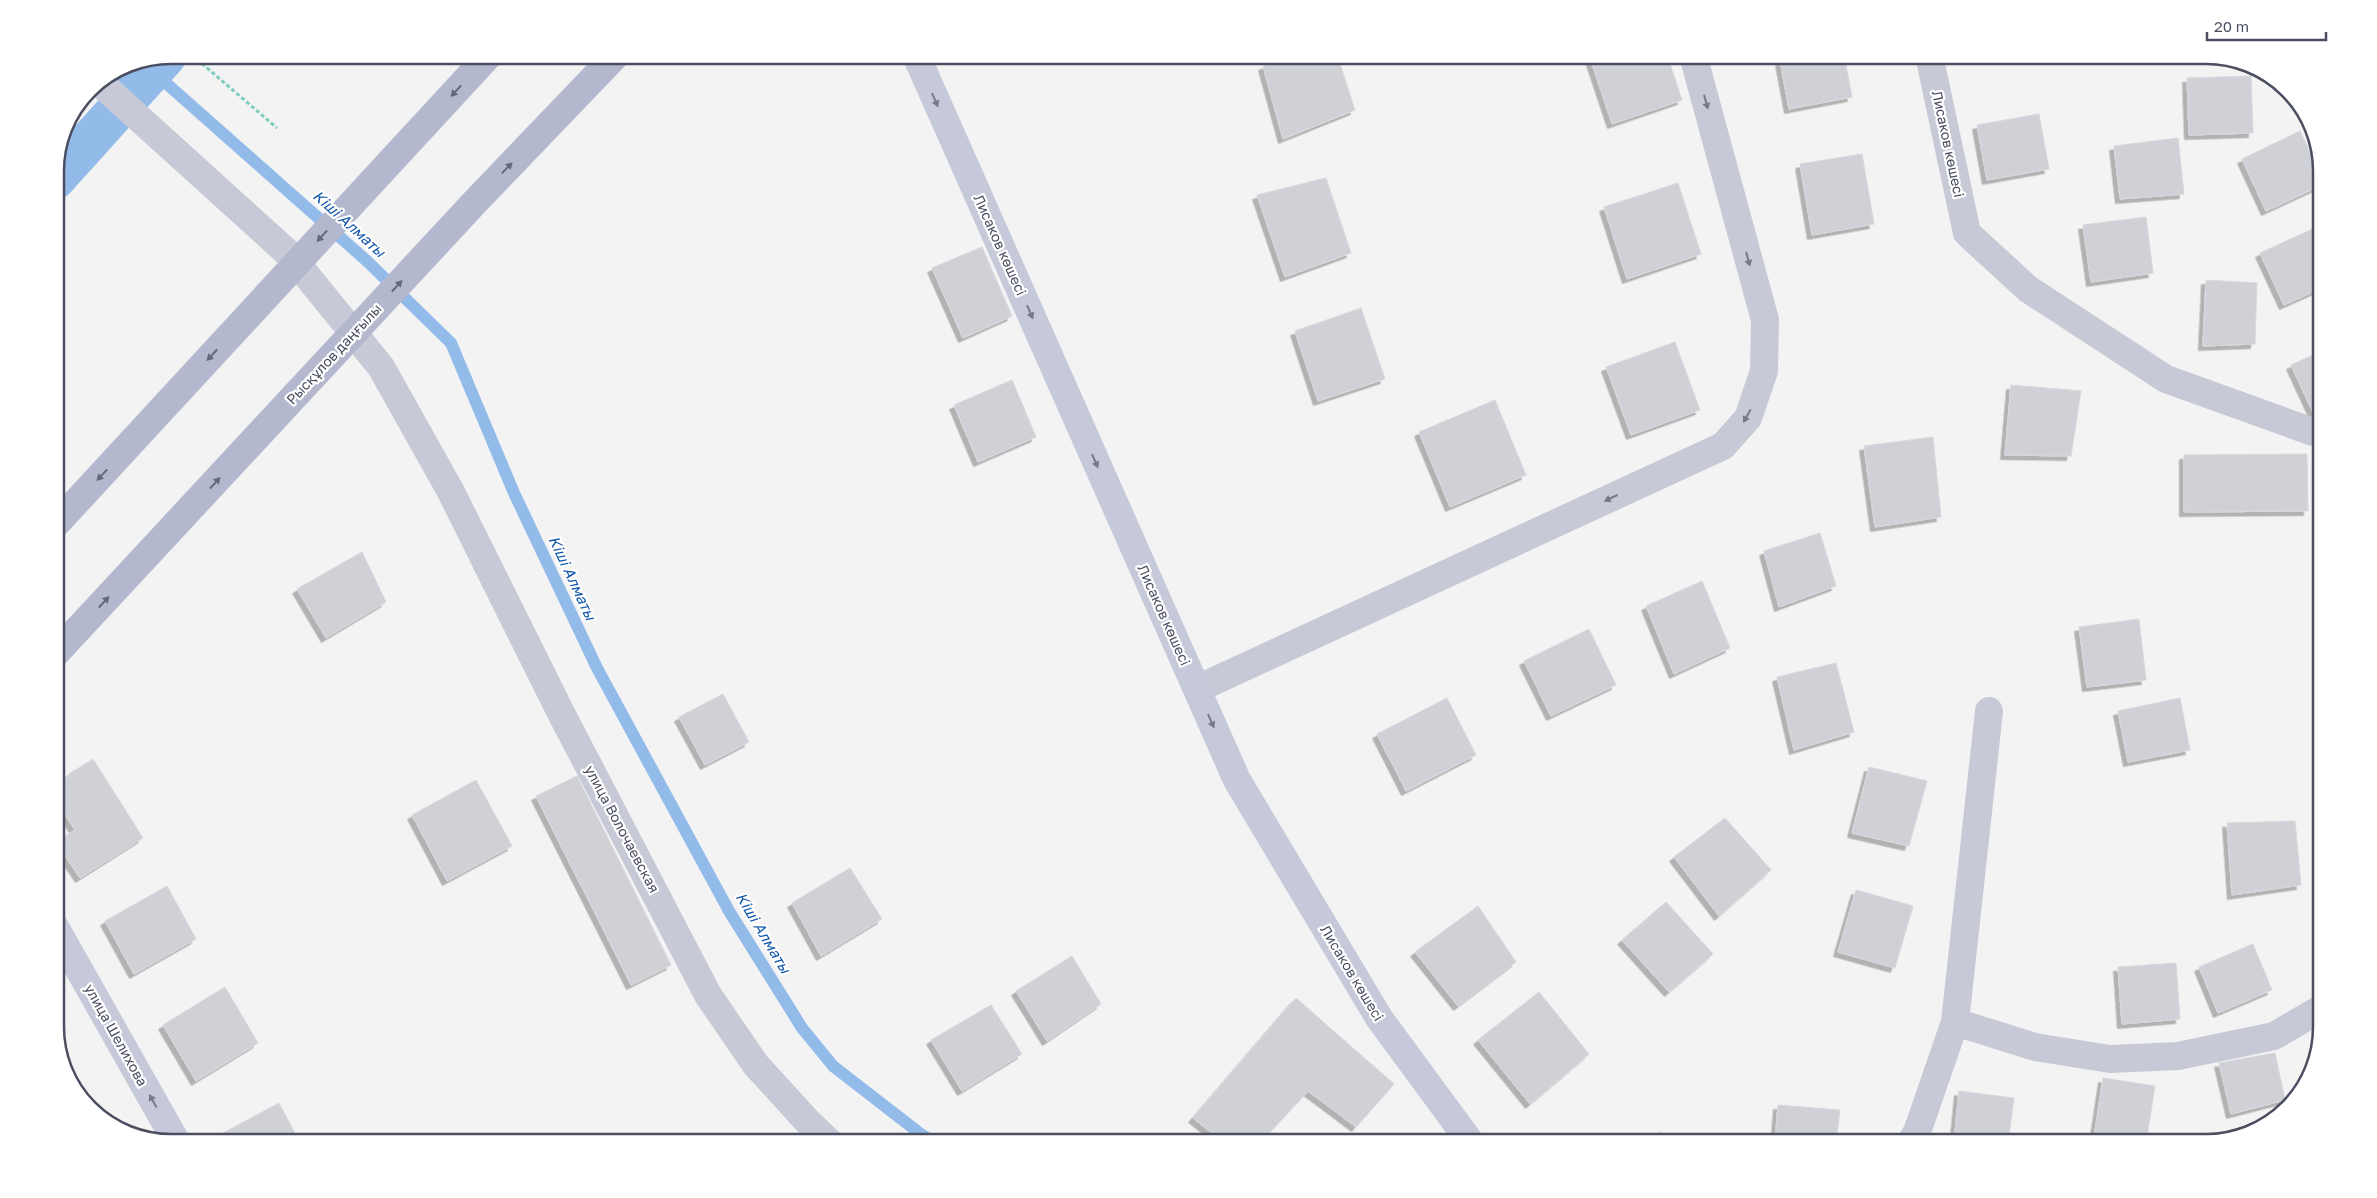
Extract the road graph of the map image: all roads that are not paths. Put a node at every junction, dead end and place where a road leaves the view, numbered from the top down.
1 (481, 64) edge
2 (607, 64) edge
3 (920, 64) edge
4 (1695, 64) edge
5 (1931, 64) edge
6 (104, 87) edge
7 (2313, 432) edge
8 (64, 515) edge
9 (64, 645) edge
10 (1197, 689) junction
11 (1988, 711) dead end
12 (64, 943) edge
13 (2313, 1013) edge
14 (1955, 1022) junction
15 (172, 1134) edge
16 (821, 1134) edge
17 (1464, 1134) edge
18 (1916, 1134) edge

1 -> 8 main road
9 -> 2 main road, Рысқұлов даңғылы
3 -> 10 street, Лисаков көшесі
4 -> 10 street
5 - 7 street, Лисаков көшесі
6 - 16 street, улица Волочаевская
10 -> 17 street, Лисаков көшесі
11 - 14 street
15 -> 12 street, улица Шелихова
13 - 14 street
14 - 18 street

